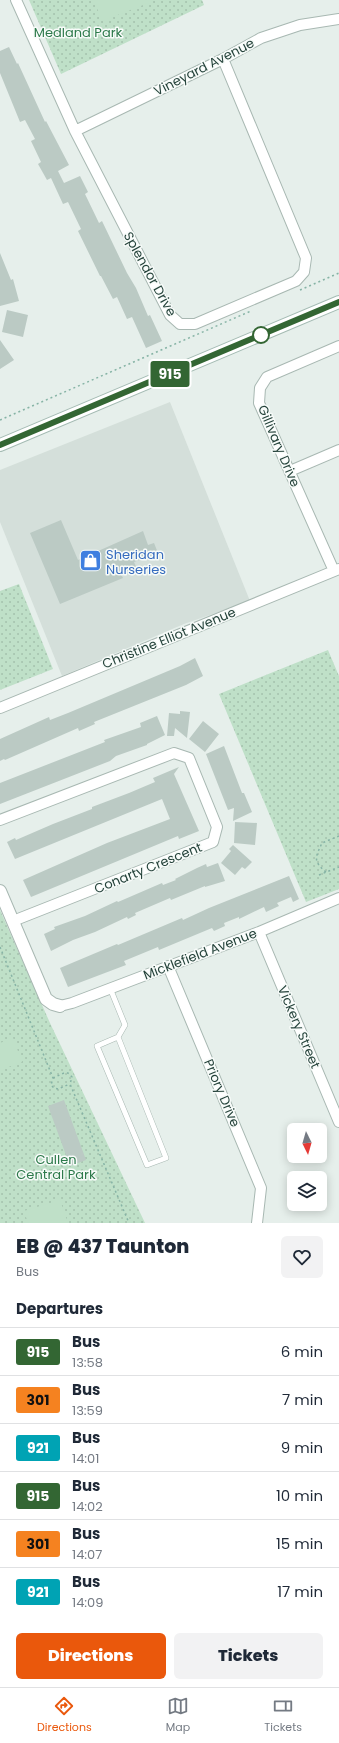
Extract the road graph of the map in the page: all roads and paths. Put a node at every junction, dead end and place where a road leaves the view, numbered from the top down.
1 (16, 0) edge
2 (339, 19) edge
3 (223, 59) junction
4 (75, 131) junction
5 (339, 273) edge
6 (297, 291) dead end
7 (339, 302) edge
8 (254, 310) dead end
9 (339, 346) edge
10 (0, 420) edge
11 (0, 445) edge
12 (339, 450) edge
13 (290, 471) junction
14 (337, 570) edge
15 (0, 708) edge
16 (0, 820) edge
17 (339, 836) edge
18 (339, 867) edge
19 (326, 872) junction
20 (319, 875) dead end
21 (0, 891) edge
22 (339, 898) edge
23 (13, 921) junction
24 (259, 932) junction
25 (0, 947) edge
26 (168, 966) junction
27 (110, 988) junction
28 (60, 1006) joint
29 (118, 1037) junction
30 (53, 1078) junction
31 (70, 1084) junction
32 (339, 1122) edge
33 (129, 1223) edge
34 (257, 1223) edge

1 - 4 street, Splendor Drive
2 - 3 street, Vineyard Avenue
3 - 4 street, Vineyard Avenue
3 - 4 street, Splendor Drive
5 - 6 path
7 - 11 main road
8 - 10 path
9 - 13 street, Gillivary Drive
12 - 13 street
13 - 14 street, Gillivary Drive
14 - 15 street, Christine Elliot Avenue
16 - 23 street, Conarty Crescent
17 - 19 path
18 - 19 path
19 - 20 path
21 - 23 main road
22 - 24 street, Micklefield Avenue
23 - 28 main road
24 - 26 street, Micklefield Avenue
24 - 32 street, Vickery Street
25 - 30 path
26 - 27 street, Micklefield Avenue
26 - 34 street, Priory Drive
27 - 28 street, Micklefield Avenue
27 - 29 lane
29 - 29 lane
30 - 31 path
30 - 31 path
31 - 33 path

